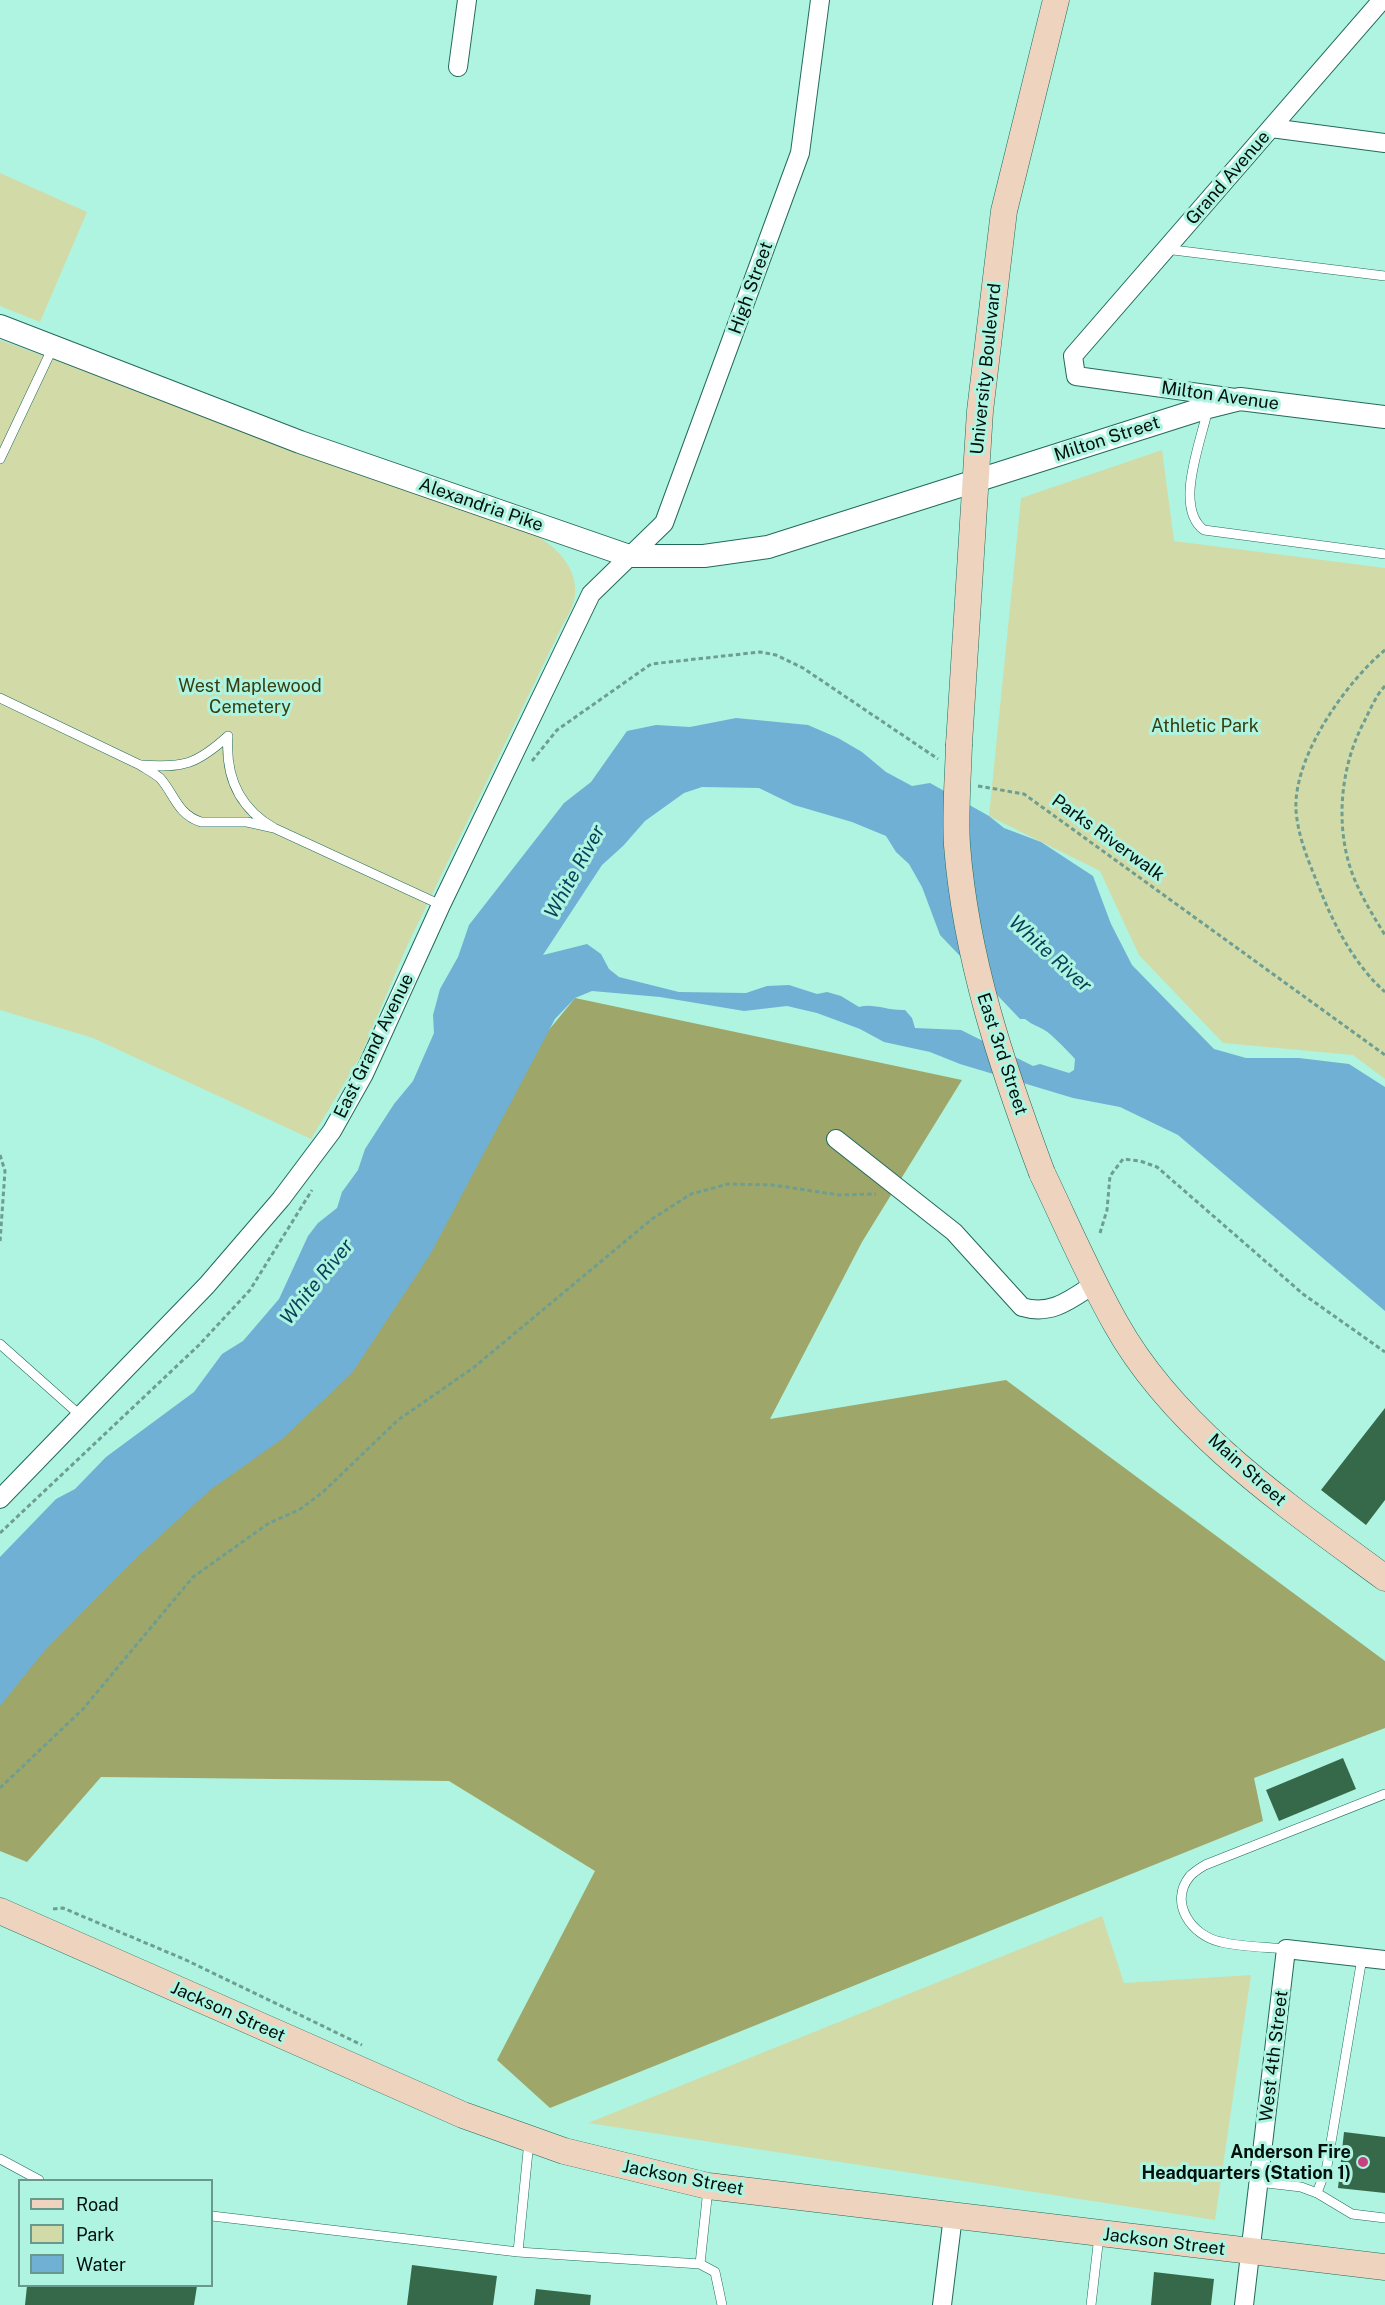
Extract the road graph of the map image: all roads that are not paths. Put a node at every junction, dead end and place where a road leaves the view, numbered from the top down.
1 (467, 0) edge
2 (820, 0) edge
3 (1056, 0) edge
4 (1381, 6) edge
5 (458, 68) dead end
6 (1270, 129) junction
7 (1385, 142) edge
8 (1166, 249) junction
9 (1385, 276) edge
10 (0, 326) edge
11 (53, 347) junction
12 (1073, 356) joint
13 (1240, 399) junction
14 (1208, 407) junction
15 (1385, 417) edge
16 (0, 459) edge
17 (975, 481) junction
18 (1385, 554) edge
19 (629, 556) junction
20 (0, 698) edge
21 (959, 744) joint
22 (140, 765) junction
23 (274, 828) junction
24 (441, 905) junction
25 (836, 1139) dead end
26 (1096, 1283) junction
27 (1128, 1342) joint
28 (0, 1344) edge
29 (82, 1417) junction
30 (0, 1499) edge
31 (1385, 1578) edge
32 (1385, 1794) edge
33 (0, 1911) edge
34 (1286, 1949) junction
35 (1362, 1958) junction
36 (1385, 1960) edge
37 (529, 2140) junction
38 (0, 2159) edge
39 (35, 2179) edge
40 (1258, 2182) junction
41 (708, 2186) junction
42 (1317, 2193) junction
43 (213, 2216) edge
44 (953, 2216) junction
45 (1385, 2218) edge
46 (1099, 2234) junction
47 (518, 2252) junction
48 (1250, 2253) junction
49 (699, 2264) junction
50 (1385, 2267) edge
51 (722, 2305) edge
52 (942, 2305) edge
53 (1091, 2305) edge
54 (1244, 2305) edge

1 - 5 street
2 - 19 street, High Street
3 - 17 main road, University Boulevard
4 - 6 street, Grand Avenue
6 - 7 street
6 - 8 street, Grand Avenue
8 - 9 lane
8 - 12 street, Grand Avenue
10 - 11 street, Alexandria Pike
11 - 16 lane
11 - 19 street, Alexandria Pike
12 - 13 street, Milton Avenue
13 - 14 street, Milton Street
13 - 15 street, Milton Avenue
14 - 17 street, Milton Street
14 - 18 lane
17 - 19 street, Alexandria Pike
17 - 21 main road, University Boulevard
19 - 24 street, East Grand Avenue
20 - 22 lane
21 - 26 main road, East 3rd Street, bridge
22 - 23 lane
22 - 23 lane
23 - 24 lane
24 - 29 street, East Grand Avenue
25 - 26 street
26 - 27 main road, East 3rd Street
27 - 31 main road, Main Street
28 - 29 lane
29 - 30 street, East Grand Avenue
32 - 34 lane
33 - 37 main road, Jackson Street
34 - 35 street
34 - 40 street, West 4th Street
35 - 36 street
35 - 42 lane
37 - 41 main road, Jackson Street
37 - 47 lane
38 - 39 lane
40 - 42 lane
40 - 48 street, West 4th Street
41 - 44 main road, Jackson Street
41 - 49 lane
42 - 45 lane
43 - 47 lane
44 - 46 main road, Jackson Street
44 - 52 street
46 - 48 main road, Jackson Street
46 - 53 lane
47 - 49 lane
48 - 50 main road, Jackson Street
48 - 54 street, West 4th Street
49 - 51 lane

